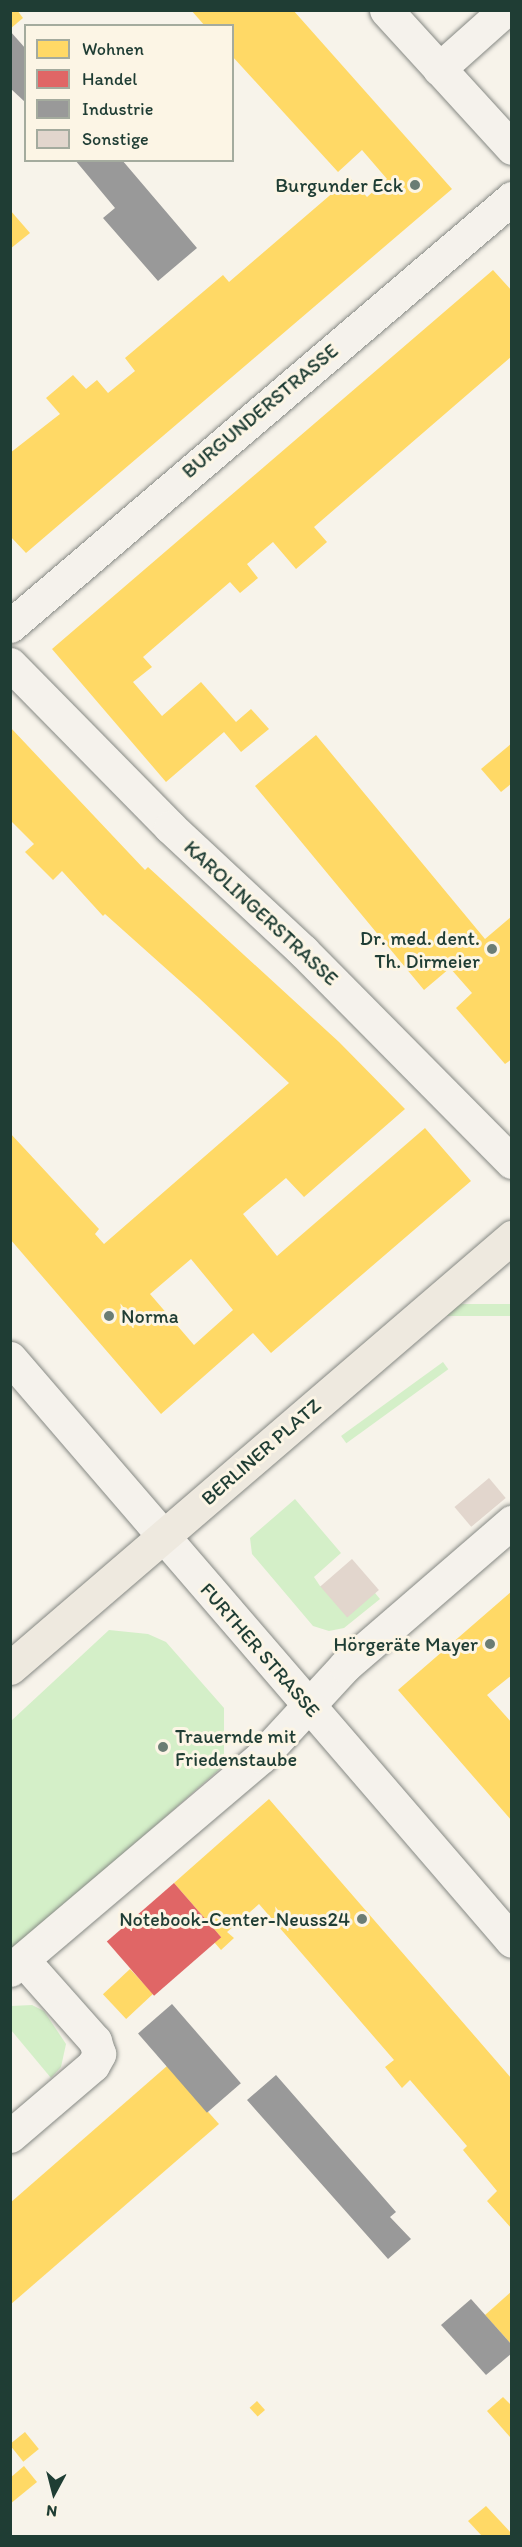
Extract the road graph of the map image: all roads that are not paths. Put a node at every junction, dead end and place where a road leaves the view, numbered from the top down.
1 (386, 10) edge
2 (505, 10) edge
3 (439, 69) junction
4 (512, 148) edge
5 (512, 198) edge
6 (10, 626) edge
7 (10, 664) edge
8 (512, 1162) edge
9 (512, 1237) edge
10 (10, 1358) edge
11 (512, 1522) edge
12 (162, 1537) junction
13 (10, 1668) edge
14 (308, 1706) junction
15 (512, 1941) edge
16 (17, 1965) edge
17 (10, 2136) edge

1 - 3 street
2 - 3 street
3 - 4 street
5 - 6 street, BURGUNDERSTRASSE
7 - 8 street, KAROLINGERSTRASSE
9 - 12 main road, BERLINER PLATZ
10 - 12 street, FURTHER STRASSE
11 - 14 street
12 - 13 main road, BERLINER PLATZ
12 - 14 street, FURTHER STRASSE
14 - 15 street, FURTHER STRASSE
14 - 16 street
16 - 17 street

